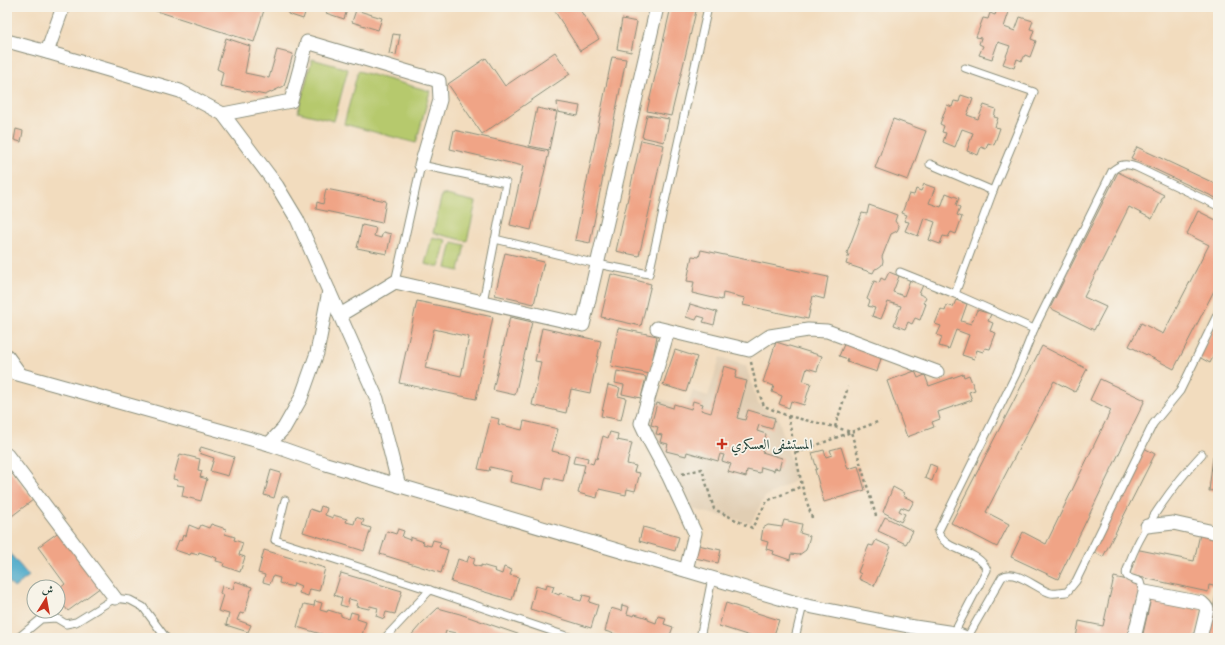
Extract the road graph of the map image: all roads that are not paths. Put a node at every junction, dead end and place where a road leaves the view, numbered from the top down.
1 (63, 7) edge
2 (657, 7) edge
3 (708, 7) edge
4 (7, 41) edge
5 (47, 52) junction
6 (965, 68) dead end
7 (223, 114) junction
8 (930, 164) dead end
9 (421, 165) junction
10 (993, 191) junction
11 (1218, 206) edge
12 (495, 239) junction
13 (597, 264) junction
14 (900, 272) dead end
15 (395, 282) junction
16 (329, 291) junction
17 (955, 294) junction
18 (483, 302) junction
19 (1218, 313) edge
20 (340, 315) junction
21 (1034, 329) junction
22 (7, 356) edge
23 (7, 371) edge
24 (937, 372) dead end
25 (20, 374) junction
26 (269, 444) junction
27 (1202, 454) dead end
28 (7, 455) edge
29 (399, 486) junction
30 (285, 500) dead end
31 (1147, 526) junction
32 (1218, 533) edge
33 (686, 570) junction
34 (712, 578) junction
35 (430, 590) junction
36 (1145, 592) junction
37 (115, 598) junction
38 (803, 605) junction
39 (954, 633) junction
40 (18, 638) edge
41 (166, 638) edge
42 (385, 638) edge
43 (572, 638) edge
44 (700, 638) edge
45 (795, 638) edge
46 (967, 638) edge
47 (1134, 638) edge
48 (1200, 638) edge

1 - 5 street
2 - 13 street
3 - 13 lane
4 - 5 street
5 - 7 street
6 - 10 lane
7 - 9 street
7 - 16 street
8 - 10 lane
9 - 12 lane
9 - 15 lane
10 - 17 lane
11 - 21 lane
12 - 13 lane
12 - 18 lane
13 - 18 street
14 - 17 lane
15 - 18 street
15 - 20 street
16 - 20 street
16 - 26 street
17 - 21 lane
19 - 46 lane
20 - 29 street
21 - 39 lane
22 - 25 street
23 - 25 street
24 - 33 street
25 - 26 street
26 - 29 street
27 - 31 lane
28 - 37 street
29 - 33 street
30 - 35 lane
31 - 32 street
31 - 36 lane
33 - 34 street
34 - 38 street
34 - 44 lane
35 - 42 lane
35 - 43 lane
36 - 47 street
36 - 48 street
37 - 40 lane
37 - 41 lane
38 - 39 street
38 - 45 lane
39 - 46 street

